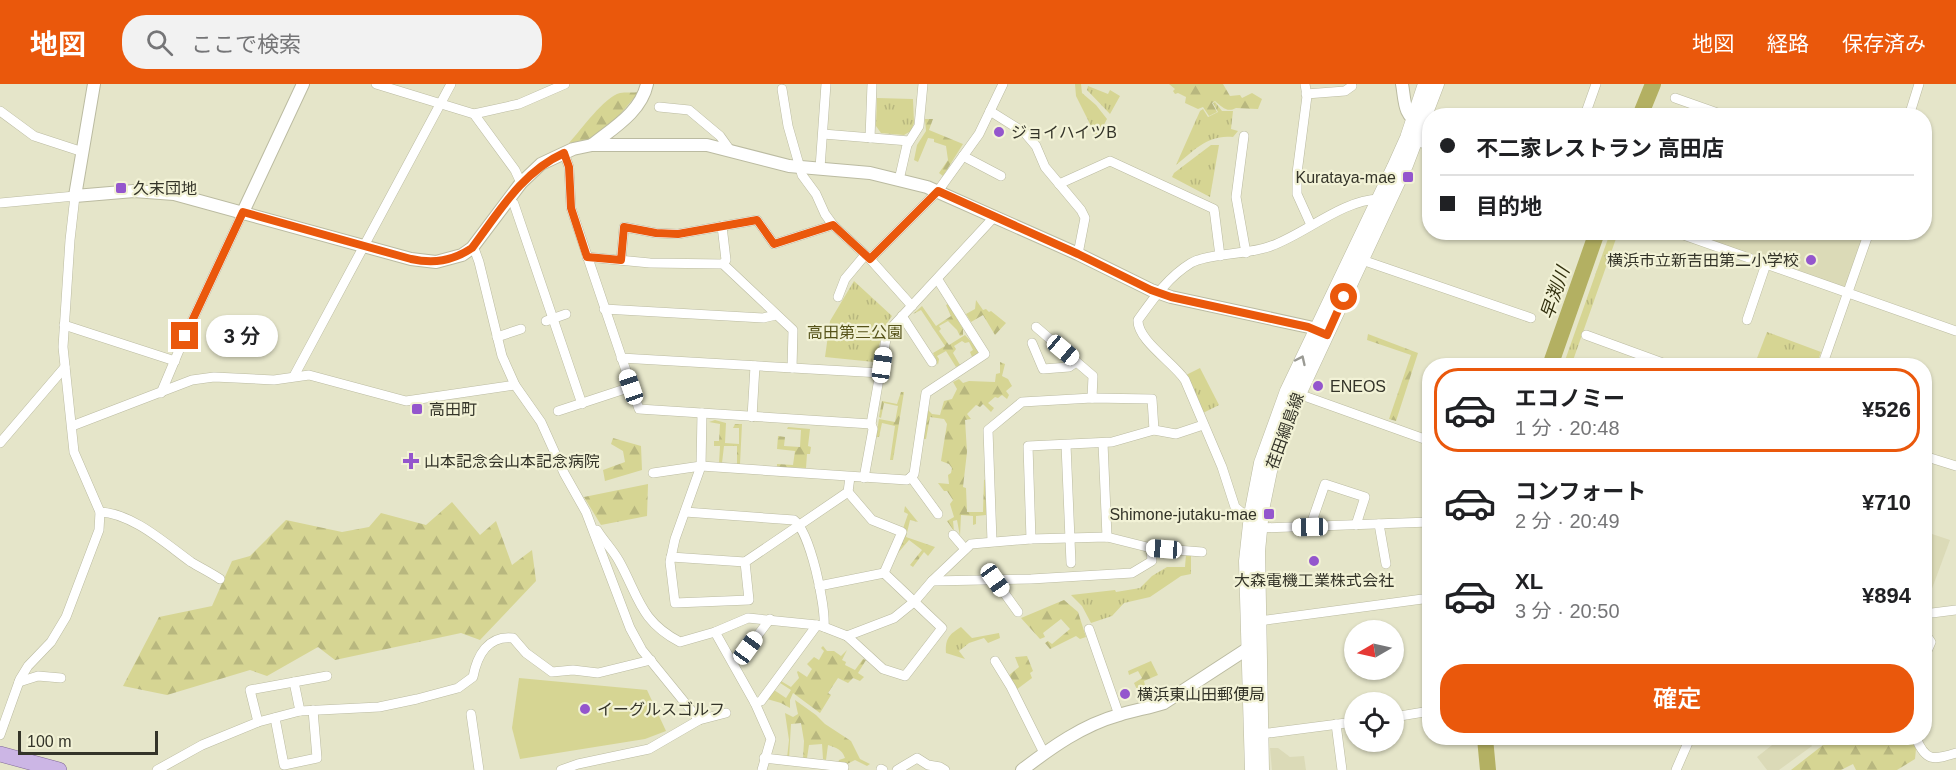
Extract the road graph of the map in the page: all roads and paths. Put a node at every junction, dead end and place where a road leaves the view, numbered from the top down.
1 (94, 84) edge
2 (303, 84) edge
3 (376, 84) edge
4 (451, 84) edge
5 (565, 84) edge
6 (647, 84) edge
7 (826, 84) edge
8 (872, 84) edge
9 (923, 84) edge
10 (1003, 84) edge
11 (1402, 84) edge
12 (1425, 84) edge
13 (1437, 84) edge
14 (1596, 84) edge
15 (1919, 84) edge
16 (1352, 86) dead end
17 (782, 89) dead end
18 (1305, 89) edge
19 (1675, 98) dead end
20 (440, 105) junction
21 (659, 107) dead end
22 (1425, 108) edge
23 (1587, 108) edge
24 (1703, 108) edge
25 (1912, 108) edge
26 (0, 111) edge
27 (990, 111) junction
28 (474, 114) junction
29 (1422, 114) edge
30 (1418, 122) junction
31 (823, 134) junction
32 (1244, 136) dead end
33 (870, 138) junction
34 (909, 141) junction
35 (1418, 141) edge
36 (592, 145) junction
37 (730, 150) junction
38 (82, 152) junction
39 (564, 153) junction
40 (963, 156) junction
41 (799, 167) junction
42 (820, 168) junction
43 (1001, 176) dead end
44 (899, 180) junction
45 (521, 183) junction
46 (1059, 184) junction
47 (938, 191) junction
48 (75, 196) junction
49 (509, 199) junction
50 (1379, 199) junction
51 (0, 203) edge
52 (243, 212) junction
53 (995, 216) junction
54 (833, 225) junction
55 (1311, 225) junction
56 (722, 226) junction
57 (1698, 240) edge
58 (1866, 240) edge
59 (363, 246) junction
60 (472, 248) junction
61 (1246, 253) junction
62 (1078, 254) junction
63 (1220, 256) junction
64 (587, 257) junction
65 (868, 257) junction
66 (621, 260) junction
67 (1362, 260) junction
68 (723, 264) junction
69 (1766, 264) junction
70 (938, 280) junction
71 (1158, 292) junction
72 (1848, 293) junction
73 (838, 297) dead end
74 (603, 305) junction
75 (591, 306) dead end
76 (912, 306) junction
77 (566, 314) dead end
78 (776, 315) junction
79 (902, 316) junction
80 (1531, 318) dead end
81 (550, 319) junction
82 (1747, 320) dead end
83 (64, 325) junction
84 (1036, 327) dead end
85 (521, 329) dead end
86 (1956, 330) edge
87 (1321, 332) junction
88 (1586, 335) dead end
89 (497, 337) junction
90 (1032, 343) dead end
91 (621, 358) junction
92 (1649, 358) edge
93 (1825, 358) edge
94 (175, 361) junction
95 (932, 362) dead end
96 (1076, 362) junction
97 (755, 366) junction
98 (65, 368) junction
99 (792, 368) junction
100 (881, 373) junction
101 (294, 376) junction
102 (515, 385) junction
103 (631, 387) junction
104 (1293, 392) junction
105 (161, 393) junction
106 (1092, 398) junction
107 (582, 404) junction
108 (558, 411) dead end
109 (702, 413) junction
110 (752, 417) junction
111 (870, 424) junction
112 (72, 426) junction
113 (1203, 426) junction
114 (1154, 430) junction
115 (1422, 438) edge
116 (0, 443) edge
117 (1102, 443) junction
118 (1066, 445) junction
119 (1932, 458) edge
120 (701, 466) junction
121 (1956, 466) edge
122 (653, 473) dead end
123 (850, 477) junction
124 (911, 477) junction
125 (864, 478) junction
126 (848, 492) junction
127 (100, 512) junction
128 (586, 512) junction
129 (685, 512) junction
130 (938, 514) dead end
131 (1251, 515) junction
132 (1422, 522) edge
133 (800, 524) junction
134 (1379, 524) junction
135 (1356, 525) junction
136 (1310, 527) junction
137 (1260, 528) junction
138 (953, 535) dead end
139 (1107, 537) junction
140 (1070, 538) junction
141 (1031, 539) junction
142 (992, 541) junction
143 (1151, 548) junction
144 (965, 549) junction
145 (1202, 552) dead end
146 (671, 557) junction
147 (745, 562) junction
148 (1071, 563) dead end
149 (1386, 564) dead end
150 (884, 573) junction
151 (220, 579) dead end
152 (995, 580) junction
153 (932, 581) junction
154 (819, 586) junction
155 (1422, 599) edge
156 (915, 601) junction
157 (1956, 610) edge
158 (1018, 612) dead end
159 (1932, 613) edge
160 (770, 619) junction
161 (1259, 621) junction
162 (820, 626) junction
163 (1089, 629) dead end
164 (715, 632) junction
165 (847, 636) junction
166 (1253, 649) junction
167 (651, 660) junction
168 (732, 660) junction
169 (995, 661) dead end
170 (327, 676) dead end
171 (61, 678) dead end
172 (19, 682) junction
173 (294, 682) junction
174 (755, 703) junction
175 (313, 710) junction
176 (300, 711) junction
177 (1422, 712) edge
178 (726, 713) dead end
179 (471, 714) dead end
180 (1119, 715) junction
181 (1404, 715) edge
182 (275, 718) junction
183 (699, 720) junction
184 (258, 722) junction
185 (1344, 723) edge
186 (1336, 724) junction
187 (1261, 734) junction
188 (0, 735) edge
189 (1686, 745) edge
190 (1920, 745) edge
191 (1044, 753) junction
192 (1956, 753) edge
193 (0, 754) edge
194 (764, 758) junction
195 (59, 770) edge
196 (157, 770) edge
197 (479, 770) edge
198 (561, 770) edge
199 (762, 770) edge
200 (843, 770) edge
201 (897, 770) edge
202 (945, 770) edge
203 (1022, 770) edge
204 (1252, 770) edge
205 (1262, 770) edge
206 (1342, 770) edge
207 (1676, 770) edge

1 - 38 street
2 - 52 street
3 - 20 street
4 - 20 street
5 - 28 street
6 - 36 street
7 - 31 street
8 - 33 street
9 - 34 street
10 - 27 street
11 - 30 street
12 - 30 main road, 荏田綱島線
13 - 22 main road, 荏田綱島線
14 - 23 street
15 - 25 street
16 - 18 street
17 - 41 street
18 - 55 street
19 - 24 street
20 - 28 street
20 - 59 street
21 - 37 street
26 - 38 street
27 - 40 street
27 - 46 street
28 - 45 street
29 - 30 main road, 荏田綱島線
30 - 35 main road, 荏田綱島線
31 - 33 street
31 - 42 street
32 - 61 street
33 - 34 street
34 - 44 street
35 - 50 main road, 荏田綱島線
35 - 67 main road, 荏田綱島線
36 - 37 street
36 - 39 street
37 - 41 street
38 - 48 street
39 - 45 street
39 - 64 street
40 - 43 street
40 - 47 street
41 - 42 street
41 - 54 street
42 - 44 street
44 - 47 street
45 - 49 street
46 - 62 street
46 - 63 street
47 - 53 street
47 - 65 street
48 - 51 street
48 - 52 street
48 - 83 street
49 - 60 street
49 - 81 street
50 - 55 street
50 - 87 main road, 荏田綱島線
52 - 59 street
52 - 94 street
53 - 62 street
53 - 70 street
54 - 56 street
54 - 65 street
55 - 61 street
56 - 66 street
56 - 68 street
57 - 69 street
58 - 72 street
59 - 60 street
59 - 101 street
60 - 89 street
61 - 63 street
62 - 71 street
63 - 71 street
64 - 66 street
64 - 74 street
65 - 73 street
65 - 76 street
66 - 68 street
67 - 80 street
67 - 87 main road, 荏田綱島線
68 - 78 street
69 - 72 street
69 - 82 street
70 - 76 street
70 - 124 street
71 - 87 street
71 - 113 street
72 - 86 street
72 - 93 street
74 - 75 street
74 - 78 street
74 - 91 street
76 - 79 street
77 - 81 street
78 - 99 street
79 - 95 street
79 - 100 street
81 - 107 street
83 - 94 street
83 - 98 street
84 - 96 street
85 - 89 street
87 - 104 main road, 荏田綱島線
88 - 92 street
89 - 102 street
90 - 96 street
91 - 97 street
91 - 103 street
94 - 105 street
96 - 106 street
97 - 99 street
97 - 110 street
98 - 112 street
98 - 116 street
99 - 100 street
100 - 111 street
101 - 102 street
101 - 105 street
102 - 128 street
103 - 107 street
103 - 109 street
104 - 115 street
104 - 131 main road, 荏田綱島線
104 - 137 main road, 荏田綱島線
105 - 112 street
106 - 114 street
106 - 142 street
107 - 108 street
109 - 110 street
109 - 120 street
110 - 111 street
111 - 125 street
112 - 127 street
113 - 114 street
113 - 131 street
114 - 117 street
117 - 118 street
117 - 139 street
118 - 140 street
118 - 141 street
119 - 121 street
120 - 122 street
120 - 123 street
120 - 129 street
123 - 125 street
123 - 126 street
124 - 125 street
124 - 130 street
126 - 133 street
126 - 150 street
127 - 151 street
127 - 172 street
128 - 164 street
128 - 167 street
129 - 133 street
129 - 146 street
131 - 166 main road, 荏田綱島線
132 - 134 street
133 - 147 street
133 - 154 street
134 - 135 street
134 - 149 street
135 - 136 street
135 - 136 street
136 - 137 street
137 - 161 main road, 荏田綱島線
138 - 144 street
139 - 140 street
139 - 143 street
140 - 141 street
140 - 148 street
141 - 142 street
142 - 144 street
143 - 145 street
143 - 152 street
144 - 153 street
146 - 147 street
146 - 147 street
150 - 154 street
150 - 156 street
152 - 153 street
152 - 158 street
153 - 156 street
154 - 162 street
155 - 161 street
156 - 165 street
156 - 165 street
157 - 159 street
160 - 162 street
160 - 164 street
160 - 168 street
161 - 166 main road, 荏田綱島線
162 - 165 street
162 - 174 street
163 - 180 street
164 - 168 street
166 - 180 street
166 - 187 main road, 荏田綱島線
166 - 204 main road, 荏田綱島線
167 - 175 street
167 - 183 street
168 - 174 street
169 - 191 street
170 - 173 street
171 - 172 street
172 - 188 street
173 - 176 street
173 - 184 street
174 - 194 street
175 - 176 street
175 - 182 street
176 - 182 street
177 - 181 street
178 - 183 street
179 - 197 street
180 - 191 street
182 - 184 street
183 - 198 street
184 - 196 street
185 - 186 street
186 - 187 street
186 - 206 street
187 - 205 main road, 荏田綱島線
189 - 207 street
190 - 192 street
191 - 203 street
193 - 195 main road
194 - 199 street
194 - 200 street
201 - 202 street

